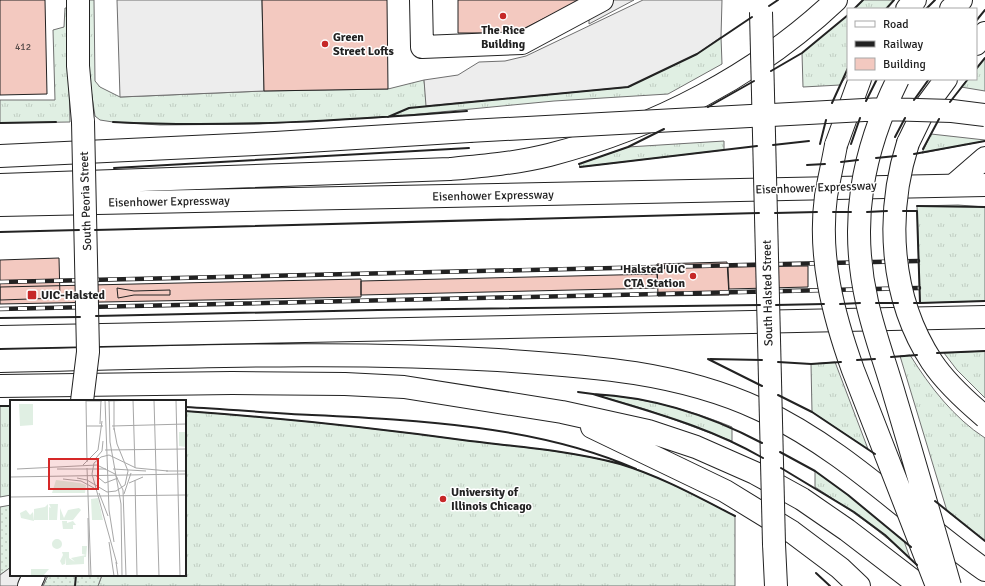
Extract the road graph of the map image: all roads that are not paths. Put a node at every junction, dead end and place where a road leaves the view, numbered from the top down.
1 (78, 0) edge
2 (421, 0) edge
3 (602, 0) edge
4 (836, 0) edge
5 (915, 0) edge
6 (961, 0) edge
7 (761, 6) edge
8 (908, 8) edge
9 (952, 8) edge
10 (985, 33) edge
11 (977, 43) edge
12 (860, 80) edge
13 (898, 80) edge
14 (945, 80) edge
15 (985, 115) edge
16 (0, 144) edge
17 (42, 154) junction
18 (0, 156) edge
19 (985, 158) edge
20 (955, 184) junction
21 (0, 185) edge
22 (985, 185) edge
23 (0, 205) edge
24 (985, 317) edge
25 (0, 337) edge
26 (0, 361) edge
27 (0, 386) edge
28 (82, 400) edge
29 (562, 412) junction
30 (985, 417) edge
31 (985, 570) edge
32 (34, 576) edge
33 (29, 586) edge
34 (776, 586) edge
35 (859, 586) edge
36 (920, 586) edge
37 (937, 586) edge
38 (950, 586) edge

1 - 28 main road, South Peoria Street, bridge
2 - 3 main road
4 - 21 main road
5 - 8 main road
6 - 9 main road
7 - 34 main road, South Halsted Street, bridge
10 - 11 main road
12 - 37 main road, bridge
13 - 38 main road, bridge
14 - 30 main road, bridge
15 - 17 main road, bridge
16 - 17 main road
17 - 18 main road
19 - 20 main road
20 - 22 main road, Eisenhower Expressway
20 - 23 main road, Eisenhower Expressway
24 - 25 main road
26 - 31 main road
27 - 29 main road
29 - 35 main road
29 - 36 main road
32 - 33 main road

